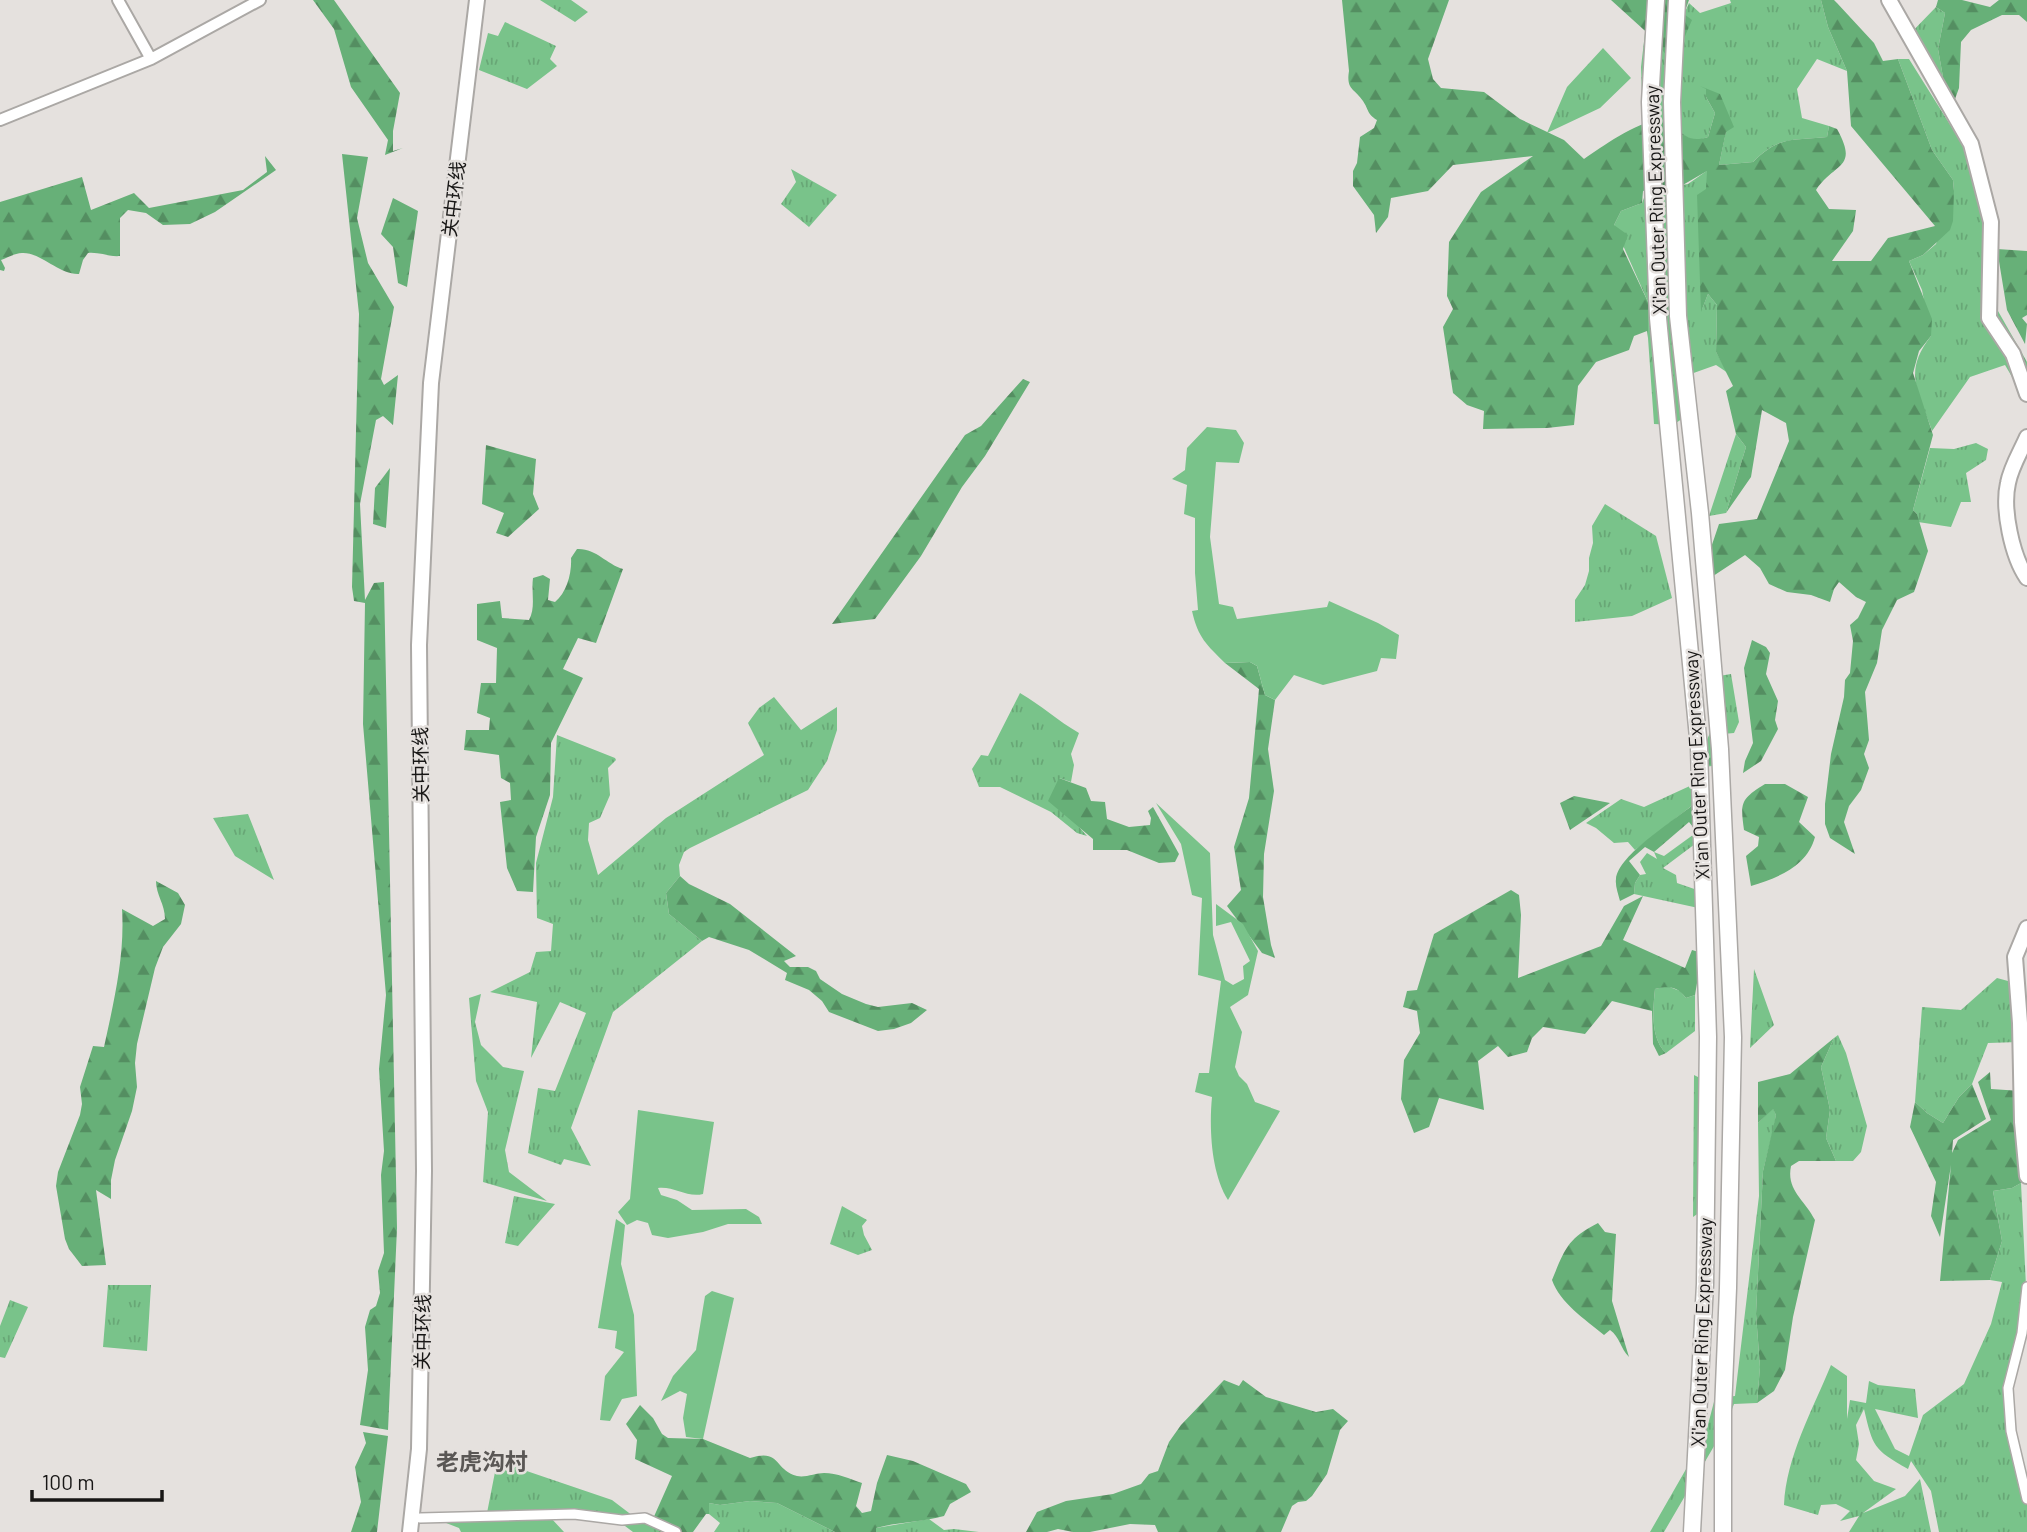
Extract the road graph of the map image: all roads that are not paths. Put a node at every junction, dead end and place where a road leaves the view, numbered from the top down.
1 (118, 0) edge
2 (260, 0) edge
3 (477, 0) edge
4 (485, 0) edge
5 (1656, 0) edge
6 (1677, 0) edge
7 (1889, 0) edge
8 (151, 59) junction
9 (0, 120) edge
10 (2027, 394) edge
11 (2027, 437) edge
12 (2027, 578) edge
13 (2027, 928) edge
14 (2027, 1177) edge
15 (2027, 1287) edge
16 (2027, 1499) edge
17 (419, 1525) edge
18 (410, 1532) edge
19 (676, 1532) edge
20 (1692, 1532) edge
21 (1723, 1532) edge

1 - 8 street
2 - 8 street
3 - 18 main road, 关中环线
4 - 17 main road, 关中环线
5 - 20 highway, Xi'an Outer Ring Expressway
6 - 21 highway, Xi'an Outer Ring Expressway
7 - 10 main road
8 - 9 street
11 - 12 main road
13 - 14 main road
15 - 16 street
17 - 19 street

